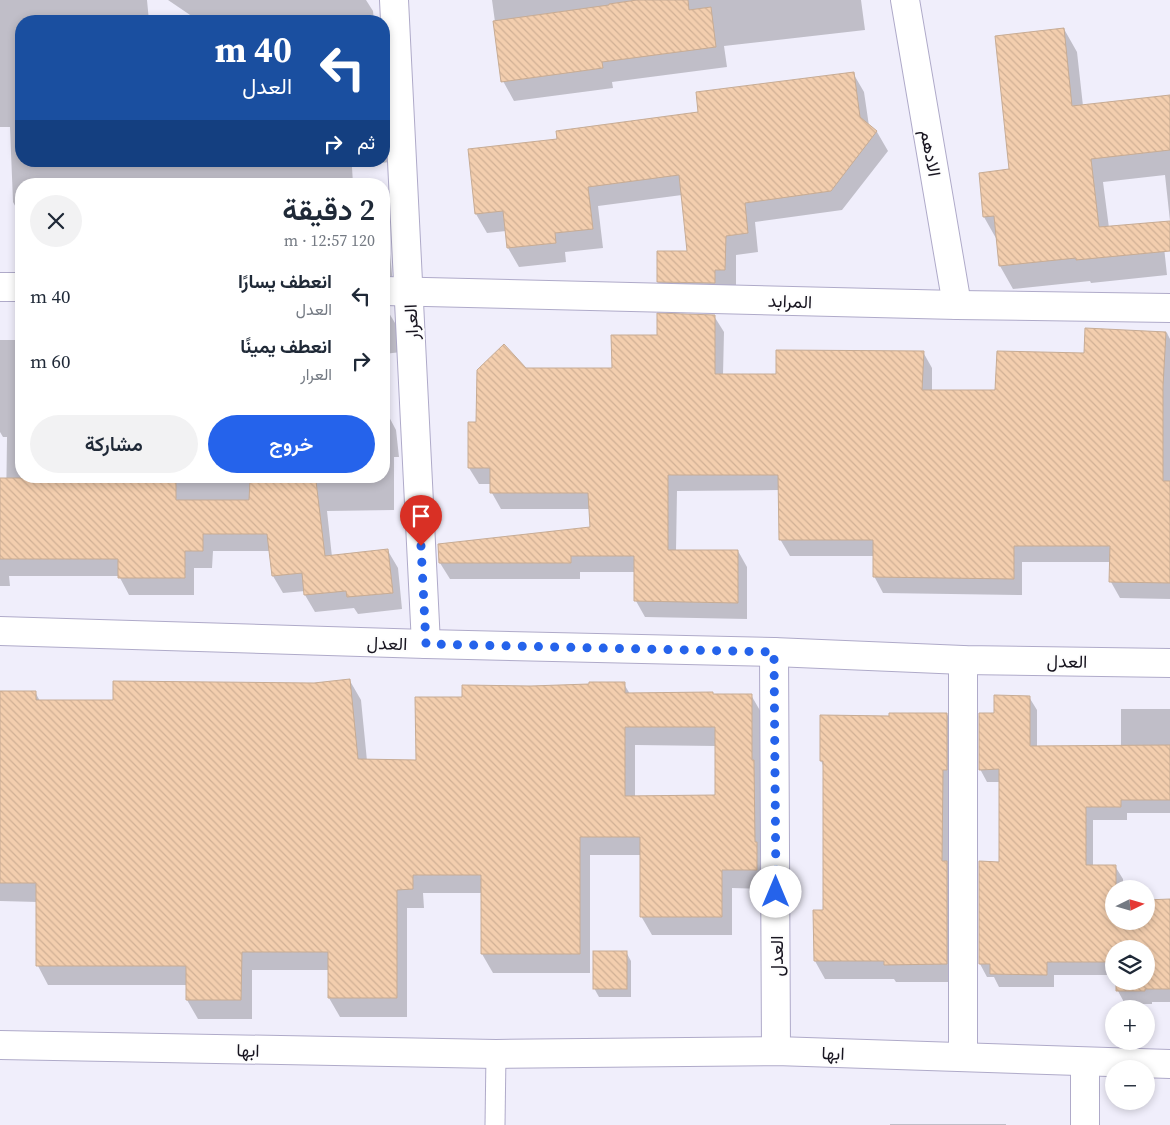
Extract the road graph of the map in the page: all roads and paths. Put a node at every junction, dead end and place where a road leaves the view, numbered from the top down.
1 (394, 0) edge
2 (905, 0) edge
3 (0, 287) edge
4 (15, 287) edge
5 (396, 291) edge
6 (957, 305) junction
7 (1170, 308) edge
8 (0, 631) edge
9 (426, 644) junction
10 (774, 652) junction
11 (963, 660) junction
12 (1170, 663) edge
13 (0, 1046) edge
14 (776, 1051) junction
15 (496, 1054) junction
16 (963, 1057) junction
17 (1085, 1062) junction
18 (1170, 1064) edge
19 (494, 1125) edge
20 (1085, 1125) edge

1 - 5 street, العرار
2 - 6 street, الادهم
3 - 4 street
5 - 6 street, المرابد
5 - 9 street, العرار
6 - 7 street, المرابد
8 - 9 street, العدل
9 - 10 street, العدل
10 - 11 street, العدل
10 - 14 street, العدل
11 - 12 street, العدل
11 - 16 street
13 - 15 street, ابها
14 - 15 street, ابها
14 - 16 street, ابها
15 - 19 lane
16 - 17 street, ابها
17 - 18 street, ابها
17 - 20 street

